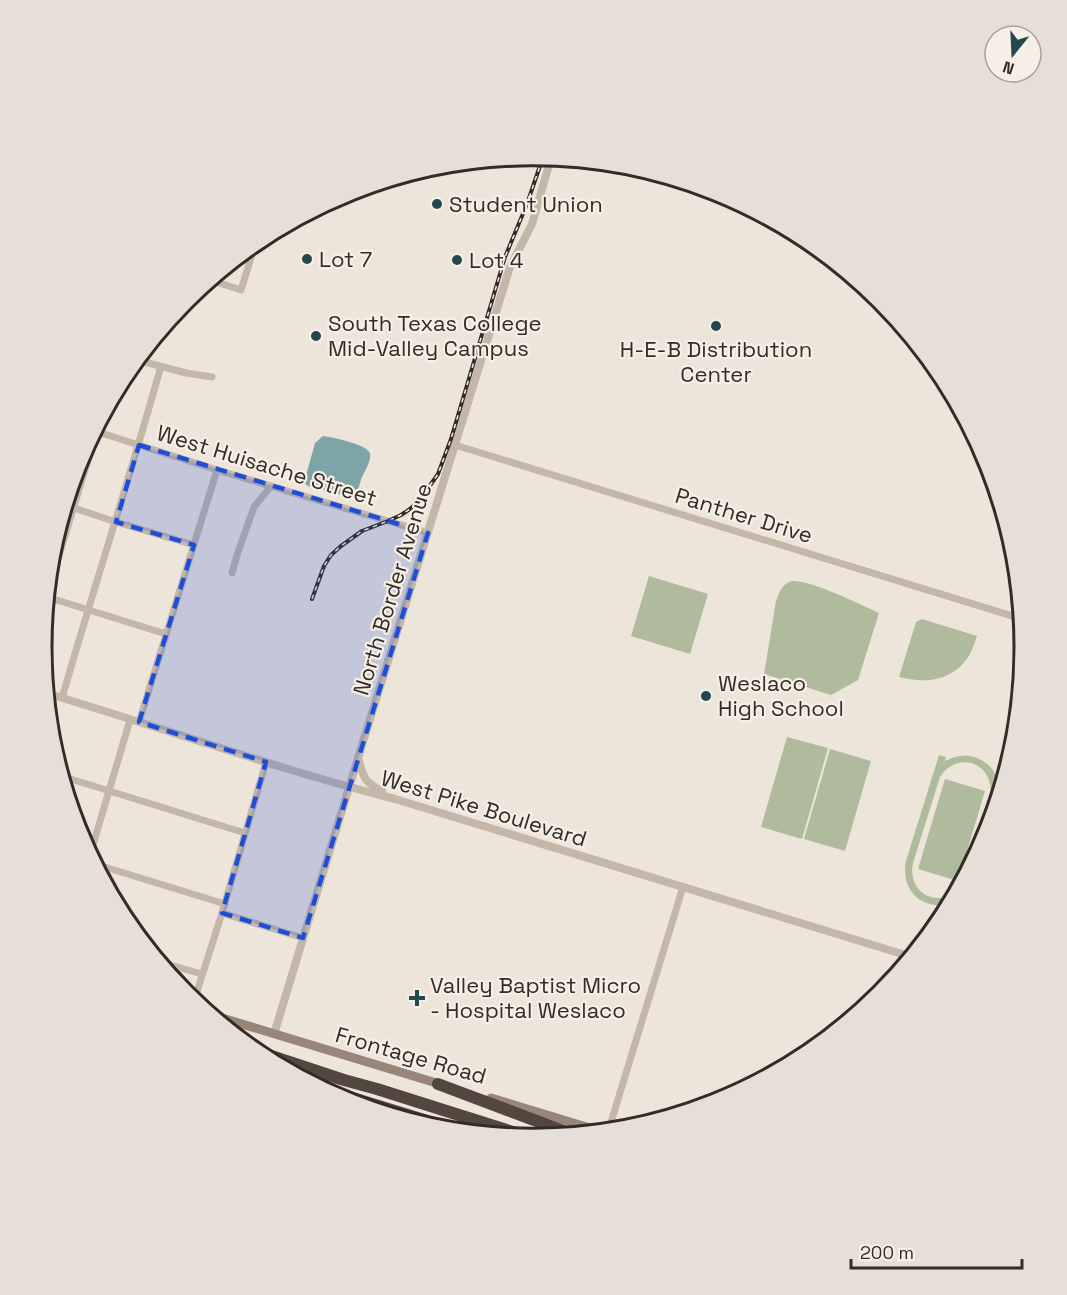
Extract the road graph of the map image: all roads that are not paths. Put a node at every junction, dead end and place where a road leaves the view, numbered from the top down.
1 (548, 167) edge
2 (251, 259) edge
3 (220, 283) edge
4 (147, 362) edge
5 (161, 366) junction
6 (212, 377) dead end
7 (103, 433) edge
8 (139, 445) junction
9 (455, 445) junction
10 (217, 470) junction
11 (271, 486) junction
12 (74, 508) edge
13 (116, 522) junction
14 (428, 533) junction
15 (194, 544) junction
16 (232, 573) dead end
17 (56, 600) edge
18 (88, 609) junction
19 (1013, 616) edge
20 (166, 634) junction
21 (56, 696) edge
22 (62, 698) junction
23 (135, 721) junction
24 (358, 758) junction
25 (266, 762) junction
26 (71, 779) edge
27 (350, 788) junction
28 (109, 791) junction
29 (395, 799) junction
30 (245, 833) junction
31 (94, 842) edge
32 (106, 867) edge
33 (683, 887) junction
34 (225, 904) junction
35 (222, 913) junction
36 (303, 938) junction
37 (903, 954) edge
38 (173, 966) edge
39 (202, 974) junction
40 (197, 991) edge
41 (231, 1021) edge
42 (274, 1034) junction
43 (290, 1062) edge
44 (438, 1084) junction
45 (611, 1122) edge
46 (581, 1125) edge
47 (495, 1126) edge
48 (554, 1127) edge

1 - 9 street, North Border Avenue
2 - 3 street
4 - 5 street
5 - 6 street
5 - 8 street
7 - 8 street, West Huisache Street
8 - 10 street, West Huisache Street
8 - 13 street
9 - 14 street, North Border Avenue
9 - 19 street, Panther Drive
10 - 11 street, West Huisache Street
10 - 15 street
11 - 14 street, West Huisache Street
11 - 16 street
12 - 13 street
13 - 15 street
13 - 18 street
14 - 24 street, North Border Avenue
15 - 20 street
17 - 18 street
18 - 20 street
18 - 22 street
20 - 23 street
21 - 22 street, West Pike Boulevard
22 - 23 street, West Pike Boulevard
23 - 25 street, West Pike Boulevard
23 - 28 street
24 - 27 street, North Border Avenue
24 - 29 street
25 - 27 street, West Pike Boulevard
25 - 30 street
26 - 28 street
27 - 29 street, West Pike Boulevard
27 - 36 street, North Border Avenue
28 - 30 street
28 - 31 street
29 - 33 street, West Pike Boulevard
30 - 34 street
32 - 34 street
33 - 37 street, West Pike Boulevard
33 - 45 street
34 - 35 street
35 - 36 street
35 - 39 street
36 - 42 street, North Border Avenue
38 - 39 street
39 - 40 street
41 - 42 main road, Frontage Road
42 - 44 main road, Frontage Road
43 - 47 highway
44 - 46 main road, Frontage Road
44 - 48 highway

